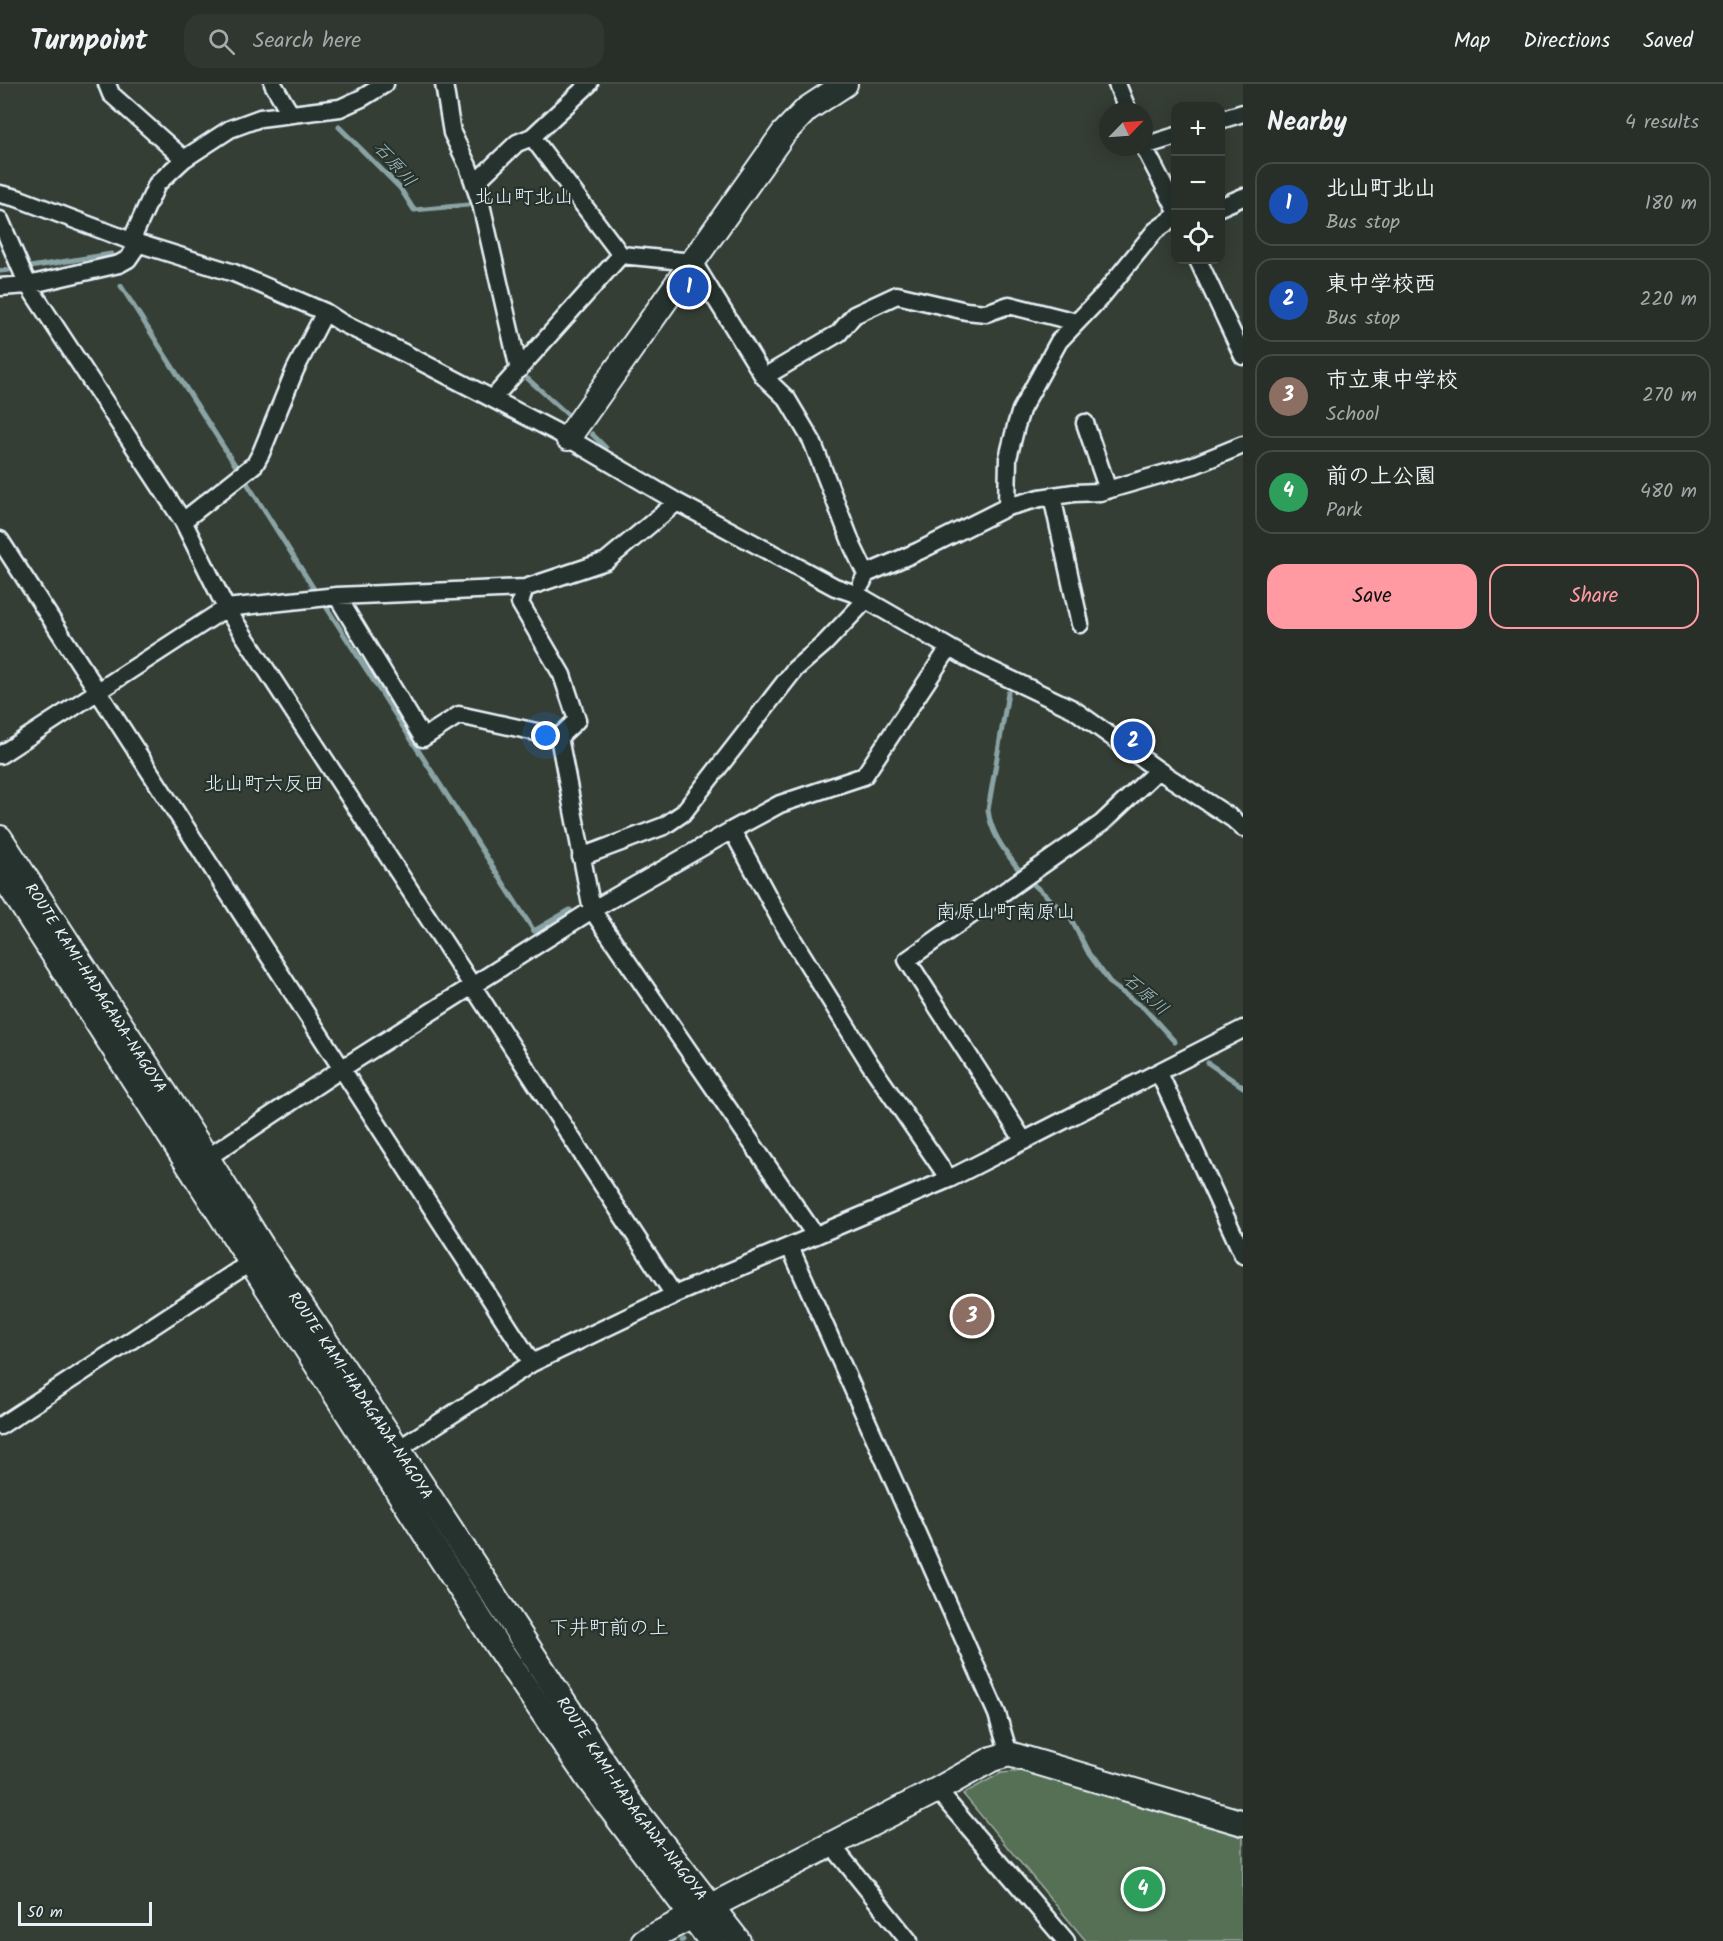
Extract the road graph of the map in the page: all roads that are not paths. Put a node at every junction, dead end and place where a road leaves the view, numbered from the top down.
1 (107, 84) edge
2 (273, 84) edge
3 (385, 84) edge
4 (444, 84) edge
5 (590, 84) edge
6 (1117, 84) edge
7 (833, 88) edge
8 (1124, 102) edge
9 (290, 113) junction
10 (1243, 113) edge
11 (1225, 119) edge
12 (532, 137) junction
13 (1171, 138) edge
14 (1153, 144) edge
15 (1149, 156) edge
16 (184, 159) junction
17 (474, 184) junction
18 (0, 194) edge
19 (1243, 197) edge
20 (1171, 199) edge
21 (1225, 205) edge
22 (0, 220) edge
23 (1171, 220) edge
24 (135, 242) junction
25 (621, 255) junction
26 (693, 262) junction
27 (1200, 264) edge
28 (28, 285) junction
29 (0, 287) edge
30 (325, 312) junction
31 (1076, 322) junction
32 (1243, 356) edge
33 (519, 370) junction
34 (764, 377) junction
35 (493, 398) junction
36 (1085, 423) dead end
37 (568, 438) junction
38 (1243, 444) edge
39 (1108, 490) junction
40 (1052, 496) junction
41 (677, 502) junction
42 (1007, 507) junction
43 (183, 521) junction
44 (0, 540) edge
45 (866, 574) junction
46 (525, 588) junction
47 (337, 596) junction
48 (861, 597) junction
49 (226, 608) junction
50 (1080, 624) dead end
51 (949, 648) junction
52 (97, 692) junction
53 (559, 736) junction
54 (0, 755) edge
55 (1158, 770) junction
56 (1243, 828) edge
57 (732, 830) junction
58 (0, 838) edge
59 (581, 857) junction
60 (0, 871) edge
61 (592, 910) junction
62 (473, 986) junction
63 (1243, 1029) edge
64 (341, 1069) junction
65 (1159, 1073) junction
66 (1024, 1141) junction
67 (207, 1158) junction
68 (950, 1179) junction
69 (815, 1235) junction
70 (790, 1246) junction
71 (1243, 1255) edge
72 (251, 1263) junction
73 (674, 1295) junction
74 (532, 1363) junction
75 (0, 1426) edge
76 (388, 1456) junction
77 (1009, 1755) junction
78 (937, 1790) junction
79 (1243, 1823) edge
80 (831, 1844) junction
81 (701, 1911) junction
82 (644, 1941) edge
83 (711, 1941) edge
84 (738, 1941) edge
85 (909, 1941) edge
86 (1066, 1941) edge

1 - 16 street
2 - 9 street
3 - 9 street
4 - 17 street
5 - 12 street
6 - 8 street
7 - 26 main road
9 - 16 street
10 - 11 street
12 - 17 street
12 - 25 street
13 - 14 street
15 - 20 street
16 - 24 street
17 - 33 street
18 - 24 street
19 - 21 street
22 - 28 street
23 - 31 street
24 - 28 street
24 - 30 street
25 - 26 street
25 - 33 street
26 - 34 street
26 - 37 main road
27 - 32 street
28 - 29 street
28 - 43 street
30 - 35 street
30 - 43 street
31 - 34 street
31 - 42 street
33 - 35 street
34 - 45 street
35 - 37 street
36 - 39 street
37 - 41 street
38 - 39 street
39 - 40 street
40 - 42 street
40 - 50 street
41 - 46 street
41 - 48 street
42 - 45 street
43 - 49 street
44 - 52 street
45 - 48 street
46 - 47 street
46 - 53 street
47 - 49 street
47 - 53 street
48 - 51 street
48 - 59 street
49 - 52 street
49 - 62 street
51 - 55 street
51 - 57 street
52 - 54 street
52 - 64 street
53 - 59 street
55 - 56 street
55 - 66 street
57 - 61 street
57 - 68 street
58 - 67 main road, ROUTE KAMI-HADAGAWA-NAGOYA
59 - 61 street
60 - 72 main road, ROUTE KAMI-HADAGAWA-NAGOYA
61 - 62 street
61 - 69 street
62 - 64 street
62 - 73 street
63 - 65 street
64 - 67 street
64 - 74 street
65 - 66 street
65 - 71 street
66 - 68 street
67 - 76 main road, ROUTE KAMI-HADAGAWA-NAGOYA
68 - 69 street
69 - 70 street
70 - 73 street
70 - 77 street
72 - 75 street
72 - 76 main road, ROUTE KAMI-HADAGAWA-NAGOYA
73 - 74 street
74 - 76 street
76 - 81 main road, ROUTE KAMI-HADAGAWA-NAGOYA
77 - 78 main road
77 - 79 main road
78 - 80 main road
78 - 86 street
80 - 81 main road
80 - 85 street
81 - 82 main road
81 - 83 main road, ROUTE KAMI-HADAGAWA-NAGOYA
81 - 84 main road, ROUTE KAMI-HADAGAWA-NAGOYA

